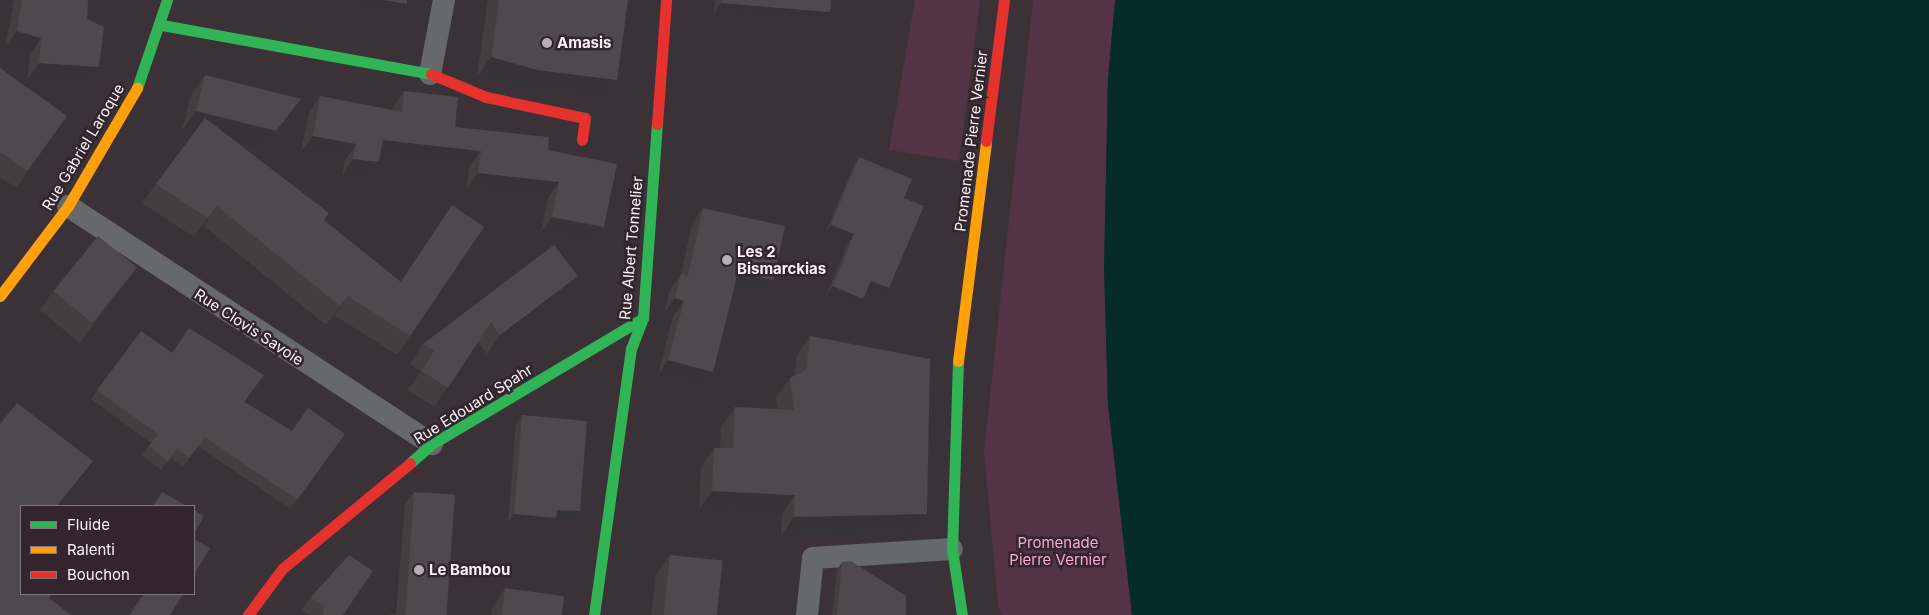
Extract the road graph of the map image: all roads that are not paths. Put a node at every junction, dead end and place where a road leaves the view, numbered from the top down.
1 (167, 0) edge
2 (444, 0) edge
3 (666, 0) edge
4 (1004, 0) edge
5 (162, 25) junction
6 (430, 74) junction
7 (582, 140) dead end
8 (68, 206) junction
9 (0, 296) edge
10 (643, 318) junction
11 (432, 444) junction
12 (952, 550) junction
13 (248, 615) edge
14 (594, 615) edge
15 (807, 615) edge
16 (962, 615) edge

1 - 5 street, Rue Gabriel Laroque
2 - 6 street
3 - 10 street, Rue Albert Tonnelier
4 - 12 street, Promenade Pierre Vernier
5 - 6 street
5 - 8 street, Rue Gabriel Laroque
6 - 7 street
8 - 9 street, Rue Gabriel Laroque
8 - 11 street, Rue Clovis Savoie
10 - 11 street, Rue Edouard Spahr
10 - 14 street, Rue Albert Tonnelier
11 - 13 street, Rue Edouard Spahr
12 - 15 street
12 - 16 street, Promenade Pierre Vernier

